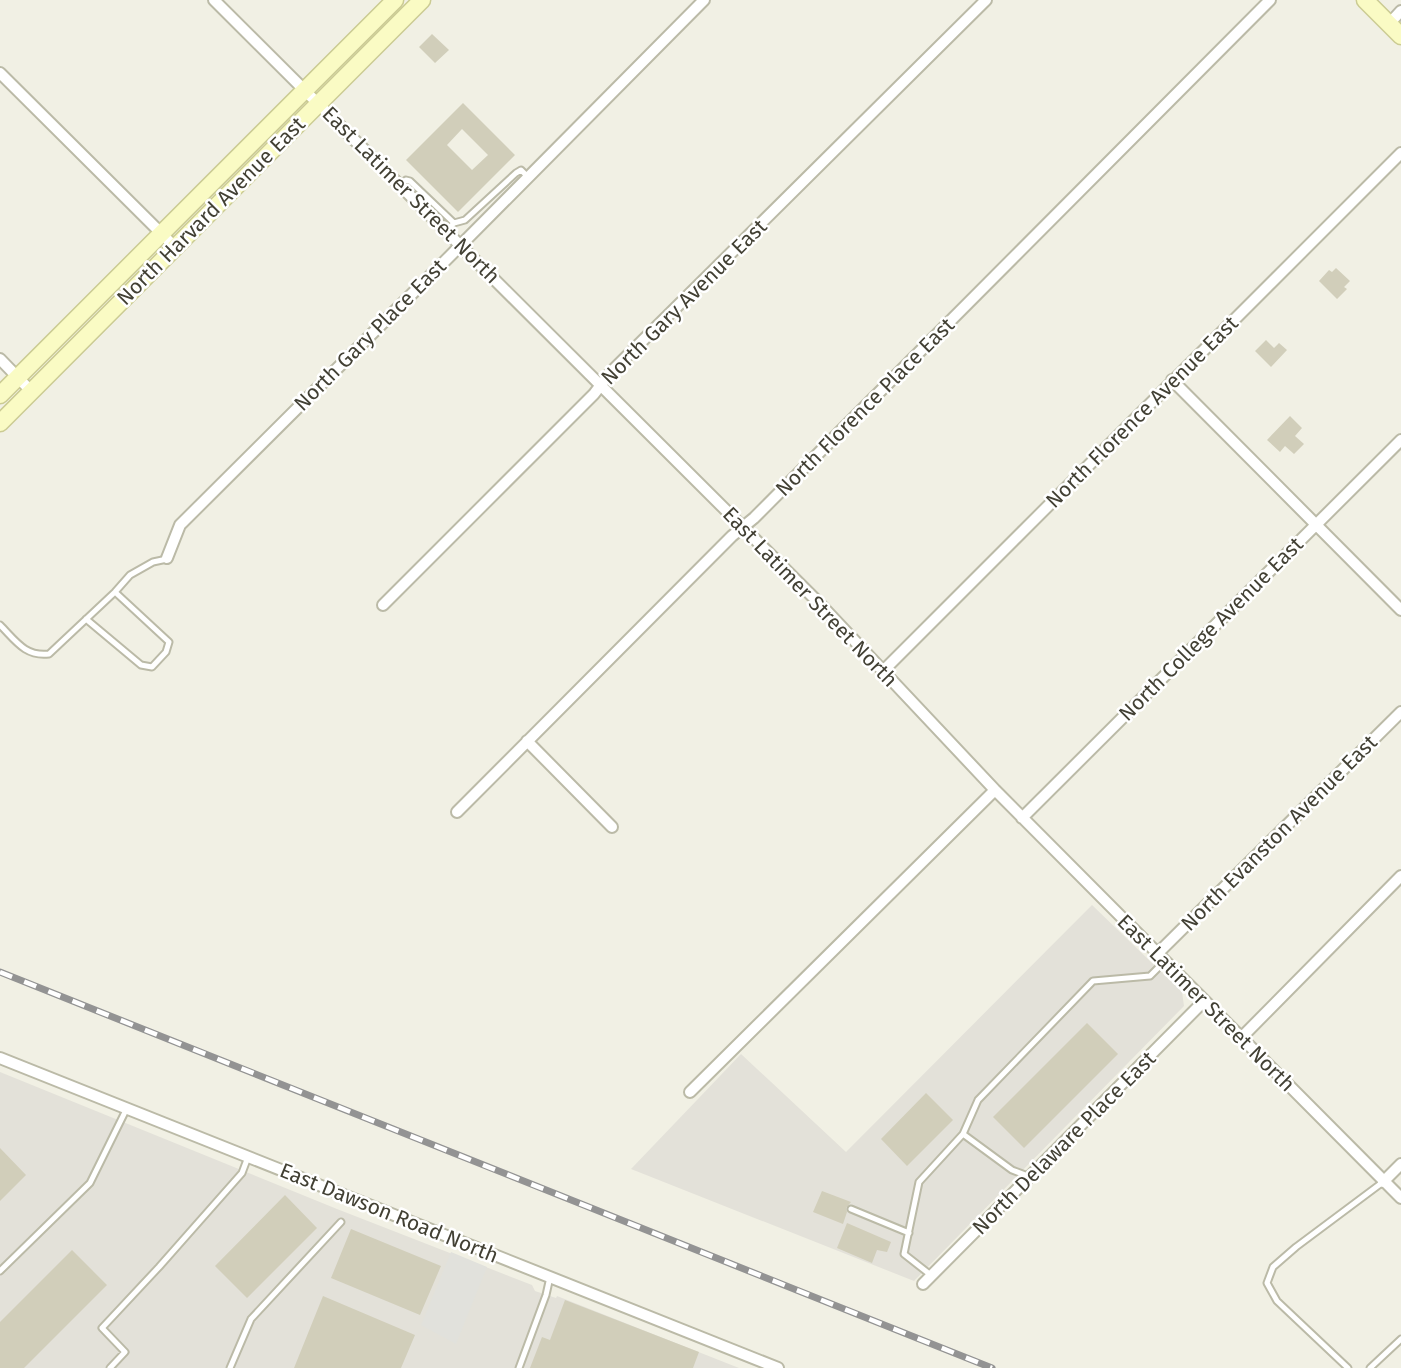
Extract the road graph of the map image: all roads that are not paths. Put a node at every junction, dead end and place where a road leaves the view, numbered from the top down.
1 (214, 0) edge
2 (395, 0) edge
3 (422, 0) edge
4 (704, 0) edge
5 (986, 0) edge
6 (1270, 0) edge
7 (1365, 0) edge
8 (1401, 11) edge
9 (1389, 24) junction
10 (1401, 36) edge
11 (0, 73) edge
12 (305, 90) junction
13 (319, 103) junction
14 (1401, 153) edge
15 (527, 176) junction
16 (451, 226) junction
17 (161, 233) junction
18 (461, 244) junction
19 (175, 247) junction
20 (0, 359) edge
21 (18, 377) junction
22 (1172, 380) junction
23 (601, 384) junction
24 (31, 391) junction
25 (0, 395) edge
26 (0, 423) edge
27 (1401, 440) edge
28 (1316, 524) junction
29 (743, 527) junction
30 (167, 558) joint
31 (115, 592) junction
32 (383, 605) dead end
33 (1401, 610) edge
34 (86, 619) junction
35 (0, 625) edge
36 (883, 671) junction
37 (1401, 712) edge
38 (527, 741) junction
39 (995, 790) junction
40 (457, 812) dead end
41 (1022, 818) junction
42 (612, 827) dead end
43 (1401, 876) edge
44 (1161, 958) junction
45 (1204, 1001) junction
46 (1241, 1038) junction
47 (0, 1058) edge
48 (690, 1092) dead end
49 (127, 1108) junction
50 (964, 1134) junction
51 (248, 1157) junction
52 (1401, 1164) edge
53 (1031, 1178) junction
54 (1383, 1182) junction
55 (1401, 1198) edge
56 (851, 1209) dead end
57 (341, 1222) dead end
58 (909, 1233) junction
59 (0, 1271) edge
60 (550, 1277) junction
61 (928, 1280) joint
62 (1401, 1339) edge
63 (110, 1368) edge
64 (230, 1368) edge
65 (519, 1368) edge
66 (778, 1368) edge
67 (1348, 1368) edge
68 (1370, 1368) edge

1 - 12 street, East Latimer Street North
2 - 12 main road, North Harvard Avenue East
3 - 13 main road, North Harvard Avenue East
4 - 15 street, North Gary Place East
5 - 23 street, North Gary Avenue East
6 - 29 street, North Florence Place East
7 - 9 main road
8 - 9 street
9 - 10 main road
11 - 17 street
12 - 13 street, East Latimer Street North
12 - 17 main road, North Harvard Avenue East
13 - 16 street, East Latimer Street North
13 - 19 main road, North Harvard Avenue East
14 - 22 street, North Florence Avenue East
15 - 16 lane
15 - 18 street, North Gary Place East
16 - 18 street, East Latimer Street North
17 - 19 street
17 - 21 main road, North Harvard Avenue East
18 - 23 street, East Latimer Street North
18 - 30 street, North Gary Place East
19 - 24 main road, North Harvard Avenue East
20 - 21 street
21 - 24 street
21 - 25 main road, North Harvard Avenue East
22 - 28 street
22 - 36 street, North Florence Avenue East
23 - 29 street, East Latimer Street North
23 - 32 street, North Gary Avenue East
24 - 26 main road, North Harvard Avenue East
27 - 28 street, North College Avenue East
28 - 33 street
28 - 41 street, North College Avenue East
29 - 36 street, East Latimer Street North
29 - 38 street, North Florence Place East
30 - 31 lane
31 - 34 lane
31 - 34 lane
34 - 35 lane
36 - 39 street, East Latimer Street North
37 - 44 street, North Evanston Avenue East
38 - 40 street, North Florence Place East
38 - 42 street
39 - 41 street, East Latimer Street North
39 - 48 street
41 - 44 street, East Latimer Street North
43 - 46 street
44 - 45 street, East Latimer Street North
44 - 50 lane
45 - 46 street, East Latimer Street North
45 - 53 street, North Delaware Place East
46 - 54 street, East Latimer Street North
47 - 49 street, East Dawson Road North
49 - 51 street, East Dawson Road North
49 - 59 lane
50 - 53 lane
50 - 58 lane
51 - 60 street, East Dawson Road North
51 - 63 lane
52 - 54 street
53 - 61 street, North Delaware Place East
54 - 55 street, East Latimer Street North
54 - 67 lane
56 - 58 lane
57 - 64 lane
58 - 61 lane
60 - 65 lane
60 - 66 street, East Dawson Road North
62 - 68 lane

